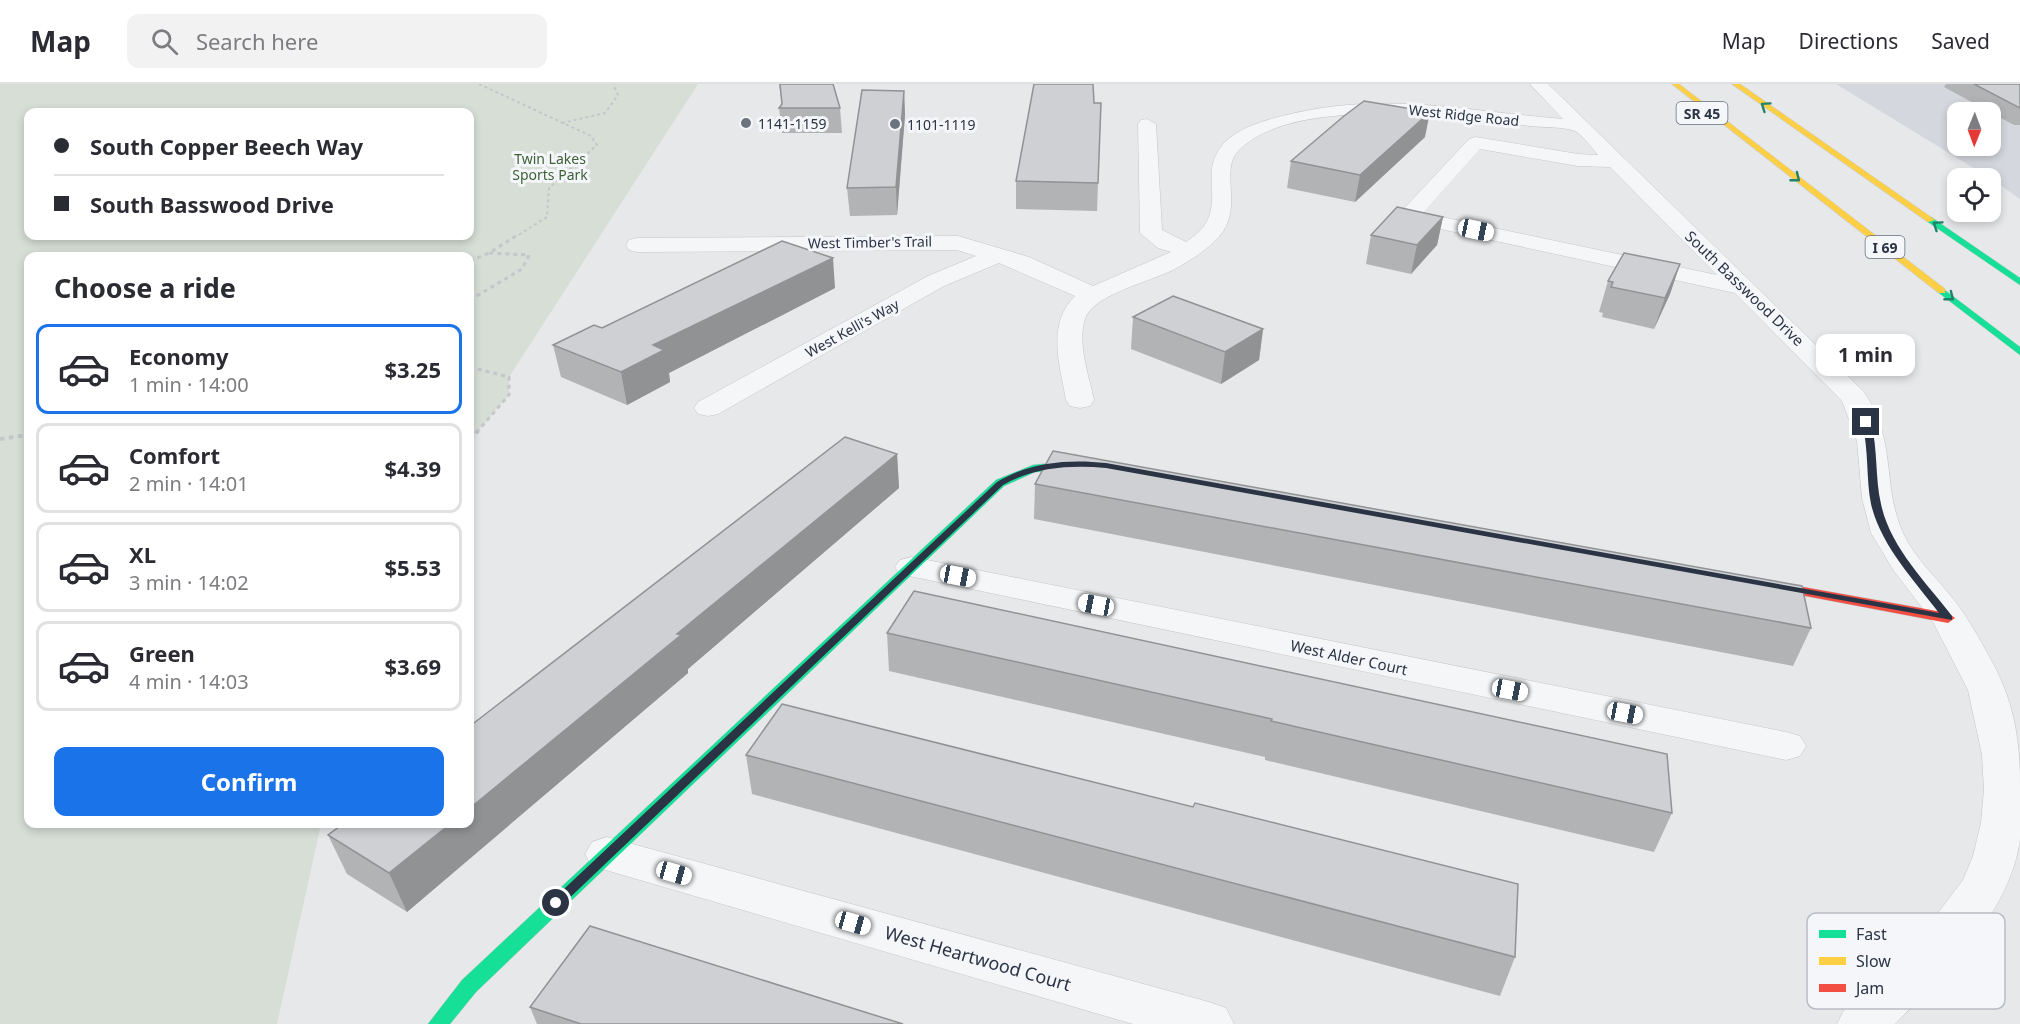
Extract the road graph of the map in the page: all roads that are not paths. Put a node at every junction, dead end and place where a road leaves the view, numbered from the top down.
1 (1538, 84) edge
2 (1735, 84) edge
3 (1669, 87) edge
4 (1147, 124) dead end
5 (1579, 125) junction
6 (1750, 142) joint
7 (1614, 161) junction
8 (637, 245) dead end
9 (1189, 251) junction
10 (998, 255) junction
11 (2020, 282) edge
12 (1746, 288) junction
13 (1092, 295) junction
14 (2020, 352) edge
15 (1080, 400) dead end
16 (708, 408) dead end
17 (1097, 465) edge
18 (912, 567) junction
19 (1741, 580) edge
20 (1948, 618) junction
21 (1786, 746) dead end
22 (608, 854) junction
23 (1966, 913) edge
24 (1876, 1009) edge
25 (438, 1024) edge
26 (1209, 1024) edge
27 (1862, 1024) edge

1 - 5 street, South Basswood Drive
11 -> 2 main road
3 - 6 main road, SR 45
4 - 9 street
5 - 7 street, South Basswood Drive
5 - 9 street, West Ridge Road
6 -> 14 main road, I 69
7 - 12 street, South Basswood Drive
7 - 12 street
8 - 10 street, West Timber's Trail
9 - 13 street, West Ridge Road
10 - 13 street, West Timber's Trail
10 - 16 street, West Kelli's Way
12 - 20 street, South Basswood Drive
13 - 15 street, West Ridge Road
17 - 18 main road
18 - 21 street, West Alder Court
18 - 22 main road
19 - 20 main road
20 - 23 street, South Basswood Drive
22 - 25 main road
22 - 26 street, West Heartwood Court
24 - 27 street, South Basswood Drive

